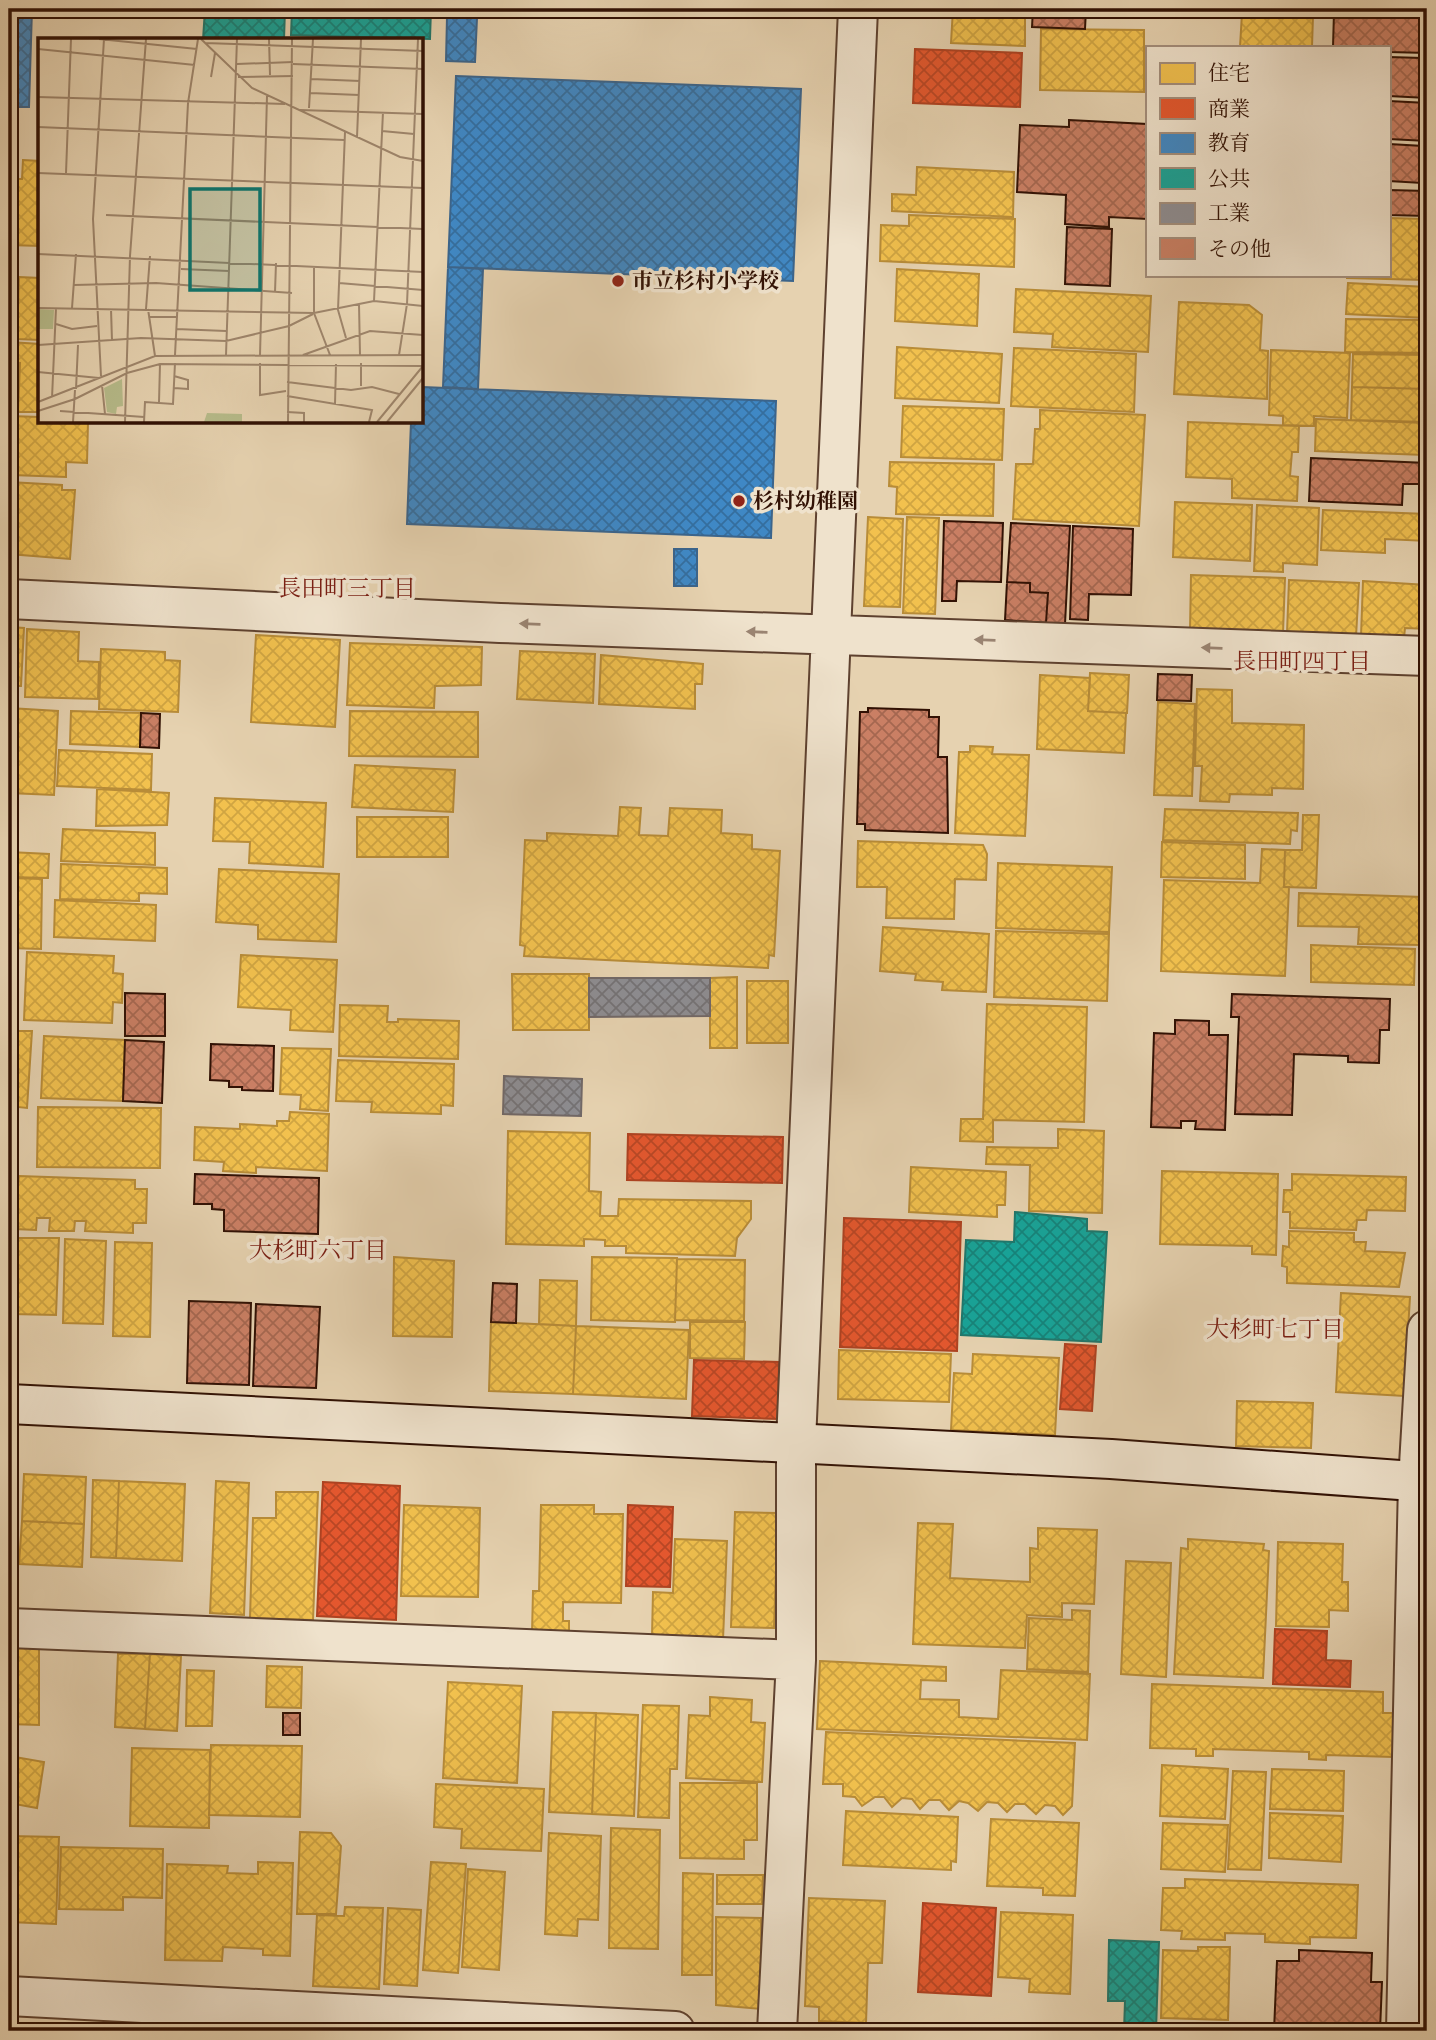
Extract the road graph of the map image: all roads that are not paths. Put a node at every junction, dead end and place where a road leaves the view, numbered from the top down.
1 (858, 9) edge
2 (9, 598) edge
3 (832, 635) junction
4 (1427, 656) edge
5 (1427, 1330) edge
6 (9, 1404) edge
7 (796, 1442) junction
8 (1423, 1482) edge
9 (9, 1628) edge
10 (796, 1660) junction
11 (9, 1996) edge
12 (675, 2031) edge
13 (777, 2031) edge
14 (1406, 2031) edge

1 - 3 street
3 -> 2 street
4 -> 3 street
3 - 7 street
5 - 8 street
6 - 7 street
7 - 8 street
7 - 10 street
8 - 14 street
9 - 10 street
10 - 13 street
11 - 12 street

